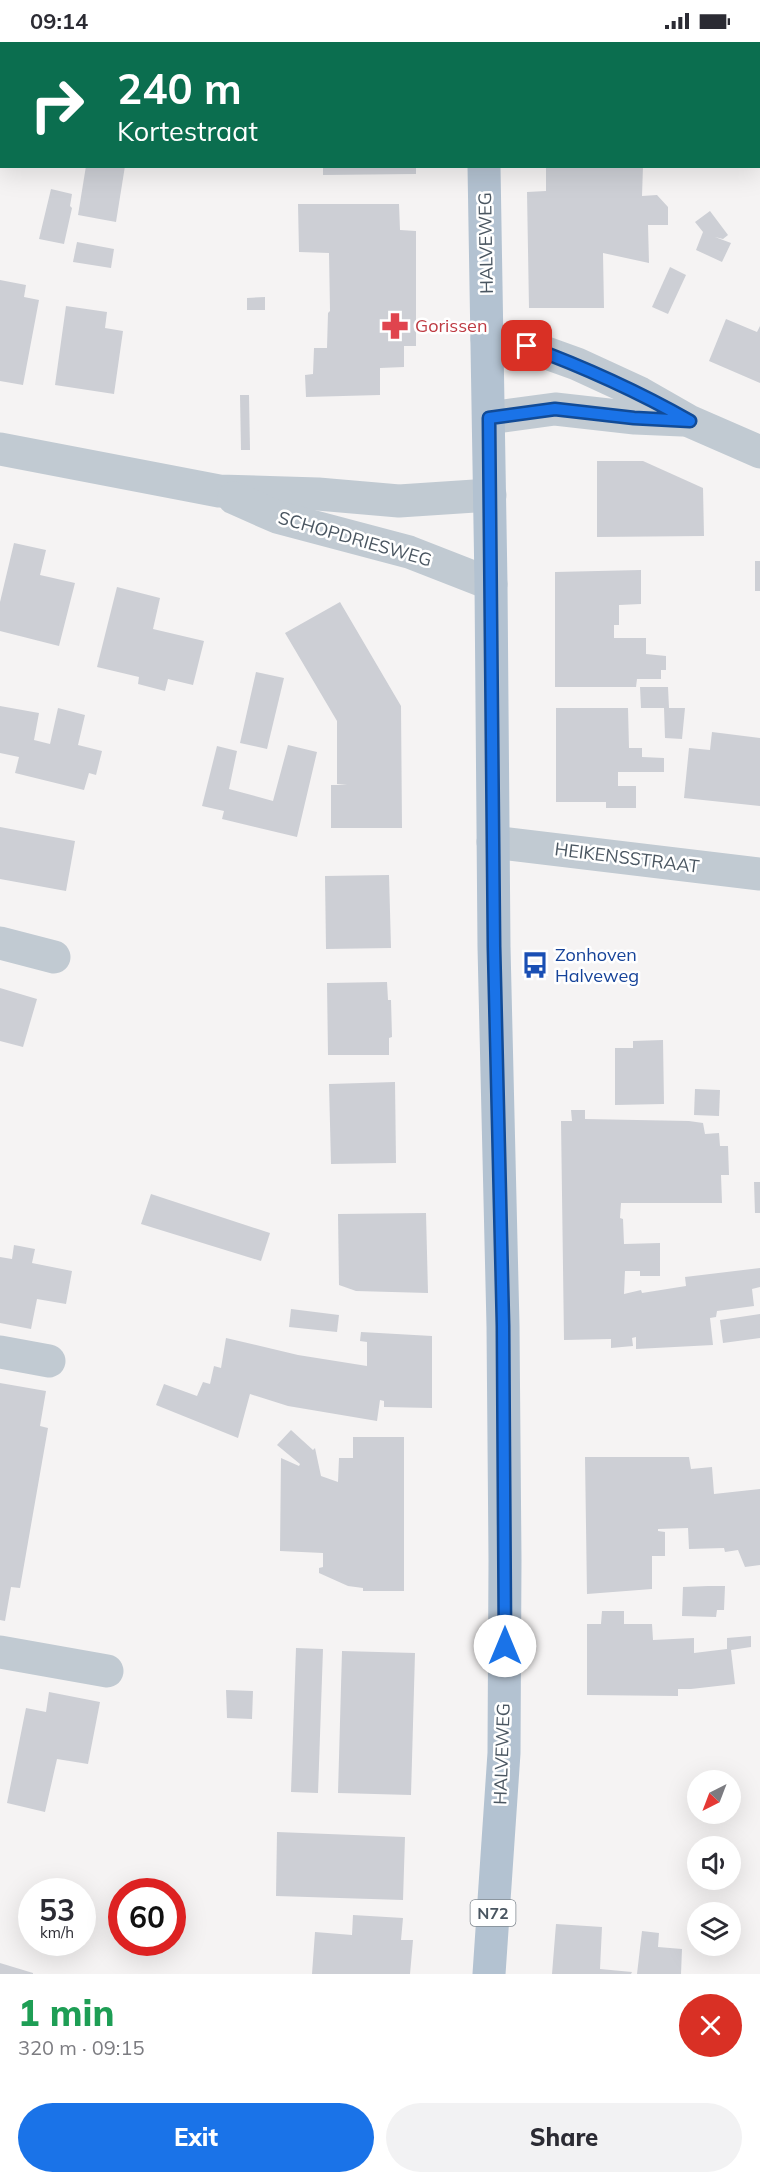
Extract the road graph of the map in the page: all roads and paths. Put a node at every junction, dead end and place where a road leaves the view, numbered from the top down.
1 (484, 168) edge
2 (487, 339) junction
3 (489, 418) junction
4 (690, 421) junction
5 (0, 449) edge
6 (760, 452) edge
7 (219, 491) junction
8 (490, 495) junction
9 (491, 584) junction
10 (493, 842) junction
11 (760, 874) edge
12 (0, 943) edge
13 (54, 957) dead end
14 (0, 1352) edge
15 (49, 1361) dead end
16 (0, 1652) edge
17 (107, 1671) dead end
18 (489, 1974) edge

1 - 2 main road, HALVEWEG / N72
2 - 3 main road, HALVEWEG / N72
2 - 4 street
3 - 4 street
3 - 8 main road, HALVEWEG / N72
4 - 6 street
5 - 7 street, SCHOPDRIESWEG
7 - 8 street, SCHOPDRIESWEG
7 - 9 street, SCHOPDRIESWEG
8 - 9 main road, HALVEWEG / N72
9 - 10 main road, HALVEWEG / N72
10 - 11 street, HEIKENSSTRAAT
10 - 18 main road, HALVEWEG / N72
12 - 13 street
14 - 15 street
16 - 17 street

